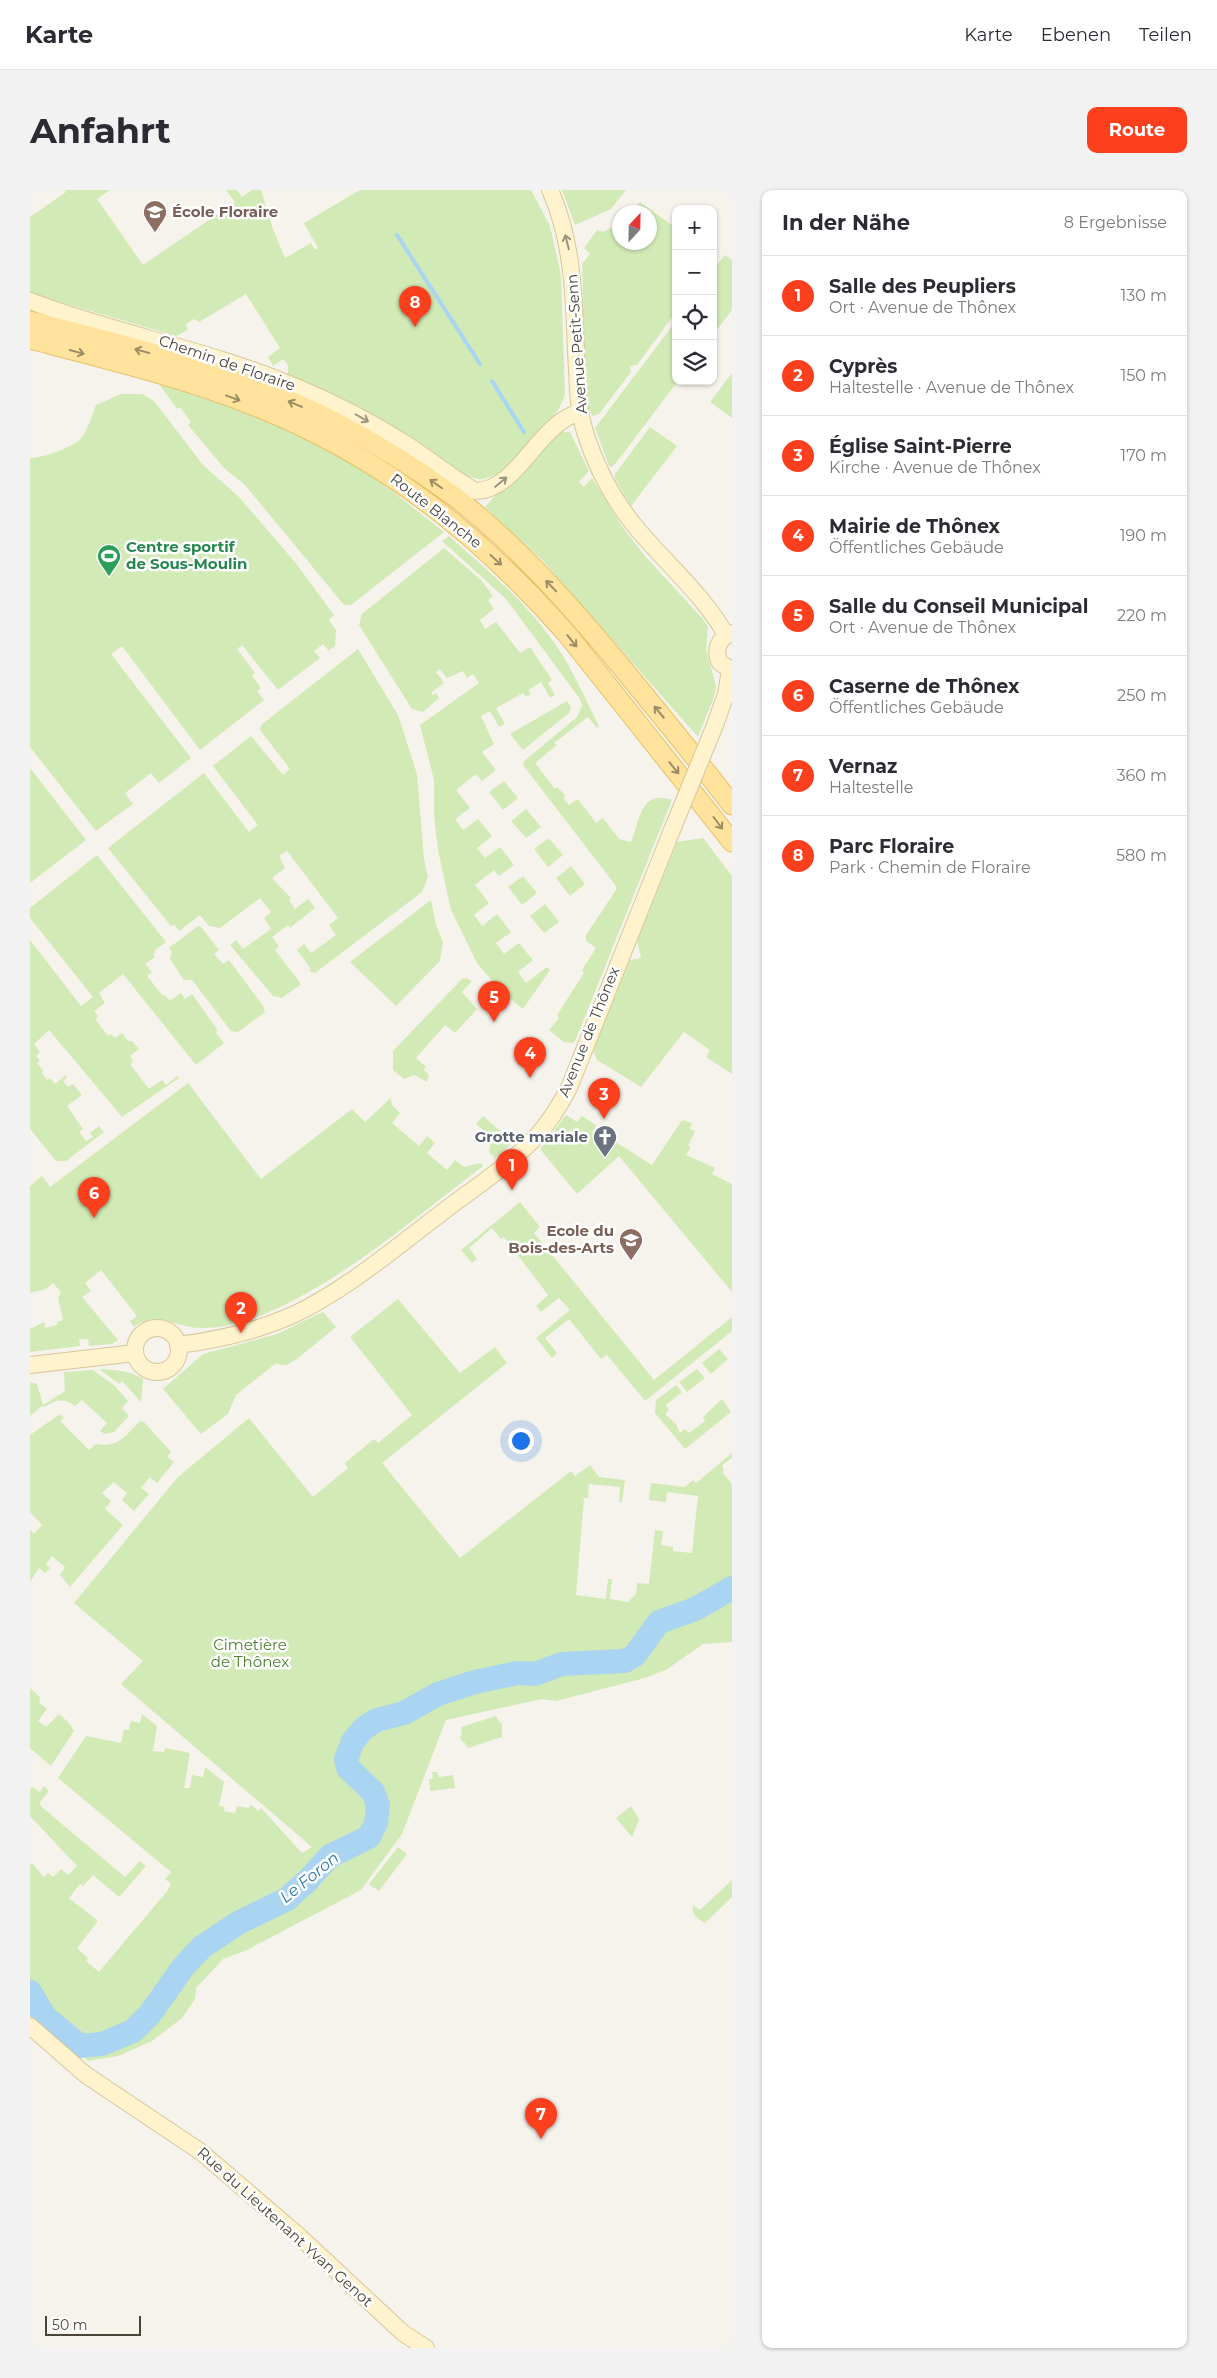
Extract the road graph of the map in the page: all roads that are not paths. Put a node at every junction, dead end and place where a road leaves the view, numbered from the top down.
1 (550, 190) edge
2 (30, 301) edge
3 (30, 321) edge
4 (30, 339) edge
5 (580, 412) junction
6 (729, 634) edge
7 (731, 670) edge
8 (732, 805) edge
9 (732, 842) edge
10 (178, 1345) junction
11 (135, 1353) junction
12 (30, 1365) edge
13 (30, 2026) edge
14 (421, 2345) edge

5 -> 1 street, Avenue Petit-Senn
2 -> 5 street, Chemin de Floraire
8 -> 3 main road, Route Blanche
4 -> 9 main road, Route Blanche
5 - 6 street, Avenue Petit-Senn
6 - 7 street
7 - 10 street, Avenue de Thônex, bridge
10 - 11 street
10 - 11 street
11 - 12 street
13 - 14 street, Rue du Lieutenant Yvan Genot

